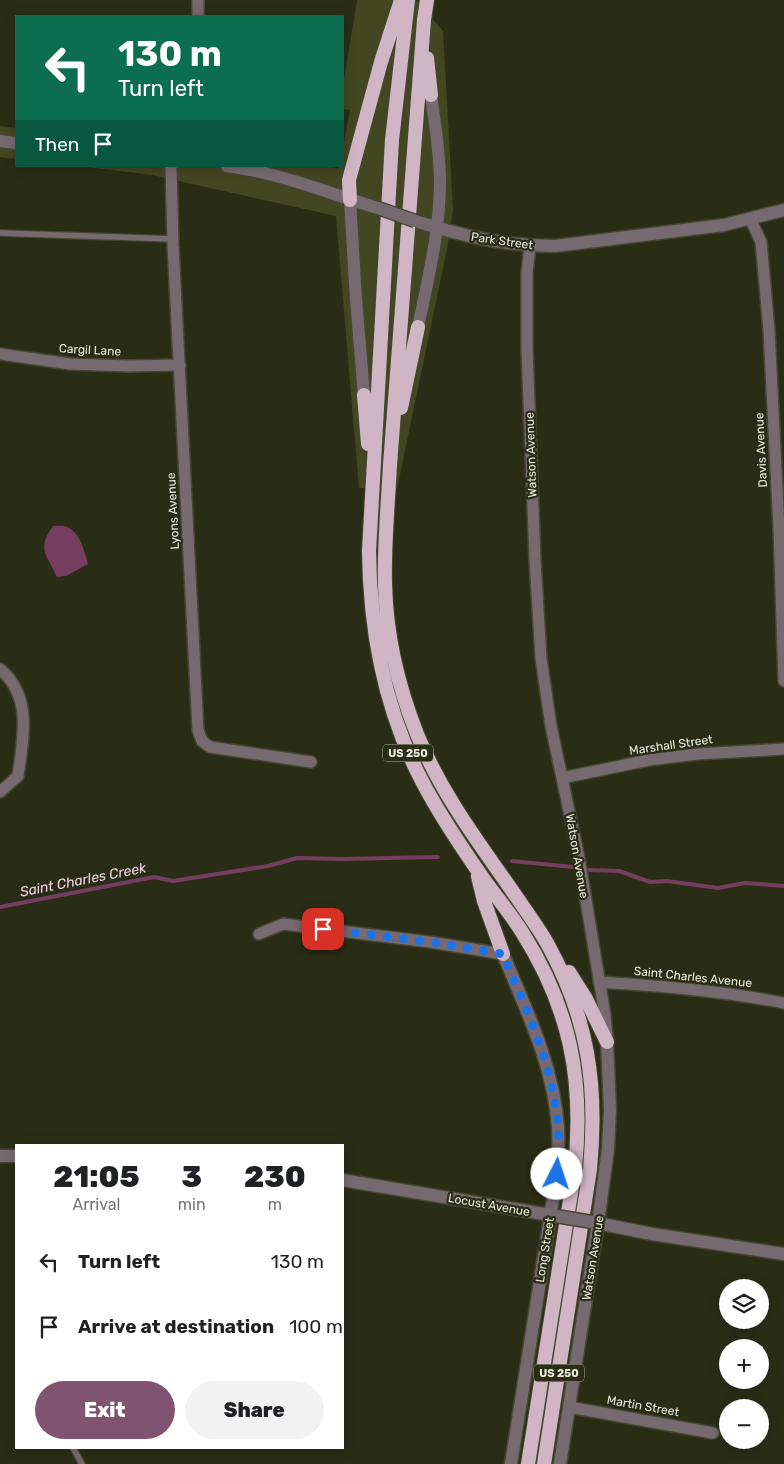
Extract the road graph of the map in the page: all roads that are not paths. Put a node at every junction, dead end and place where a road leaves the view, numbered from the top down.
1 (198, 0) edge
2 (401, 0) edge
3 (408, 0) edge
4 (427, 0) edge
5 (198, 15) edge
6 (424, 20) junction
7 (431, 94) joint
8 (0, 141) edge
9 (15, 143) edge
10 (171, 167) edge
11 (232, 167) edge
12 (350, 200) junction
13 (784, 210) edge
14 (752, 220) junction
15 (437, 228) junction
16 (0, 232) edge
17 (173, 239) junction
18 (530, 246) junction
19 (418, 326) joint
20 (0, 354) edge
21 (180, 365) junction
22 (364, 395) joint
23 (390, 465) junction
24 (372, 498) junction
25 (0, 668) edge
26 (784, 681) edge
27 (784, 749) edge
28 (311, 762) dead end
29 (562, 778) junction
30 (0, 792) edge
31 (477, 870) junction
32 (259, 934) dead end
33 (546, 942) junction
34 (503, 954) junction
35 (599, 982) junction
36 (784, 1003) edge
37 (607, 1042) junction
38 (0, 1156) edge
39 (15, 1156) edge
40 (344, 1180) edge
41 (553, 1215) junction
42 (595, 1223) junction
43 (784, 1254) edge
44 (569, 1406) junction
45 (712, 1433) dead end
46 (74, 1449) edge
47 (82, 1464) edge
48 (511, 1464) edge
49 (528, 1464) edge
50 (544, 1464) edge
51 (560, 1464) edge

1 - 5 street
2 - 12 highway
3 - 24 highway, US 250
4 - 6 highway, US 250
6 - 7 highway
6 - 23 highway, US 250
7 - 15 street
8 - 9 street
10 - 17 street, Lyons Avenue
11 - 12 street, Park Street
12 - 15 street, Park Street, bridge
12 - 22 street
13 - 14 street, Park Street
14 - 18 street, Park Street
14 - 26 street, Davis Avenue
15 - 18 street, Park Street
15 - 19 street
16 - 17 lane
17 - 21 street, Lyons Avenue
18 - 29 street, Watson Avenue
19 - 23 highway
20 - 21 street, Cargil Lane
21 - 28 street, Lyons Avenue
22 - 24 highway
23 - 33 highway, US 250
24 - 31 highway, US 250
25 - 30 street
27 - 29 street, Marshall Street
29 - 35 street, Watson Avenue
31 - 34 highway
31 - 49 highway, US 250
32 - 34 street
33 - 37 highway
33 - 50 highway, US 250
34 - 41 street, Long Street
35 - 36 street, Saint Charles Avenue
35 - 37 street, Watson Avenue
37 - 42 street, Watson Avenue
38 - 39 street
40 - 41 street, Locust Avenue
41 - 42 street, Locust Avenue, bridge
41 - 48 street, Long Street
42 - 43 street, Locust Avenue
42 - 44 street, Watson Avenue
44 - 45 street, Martin Street
44 - 51 street, Watson Avenue
46 - 47 lane

